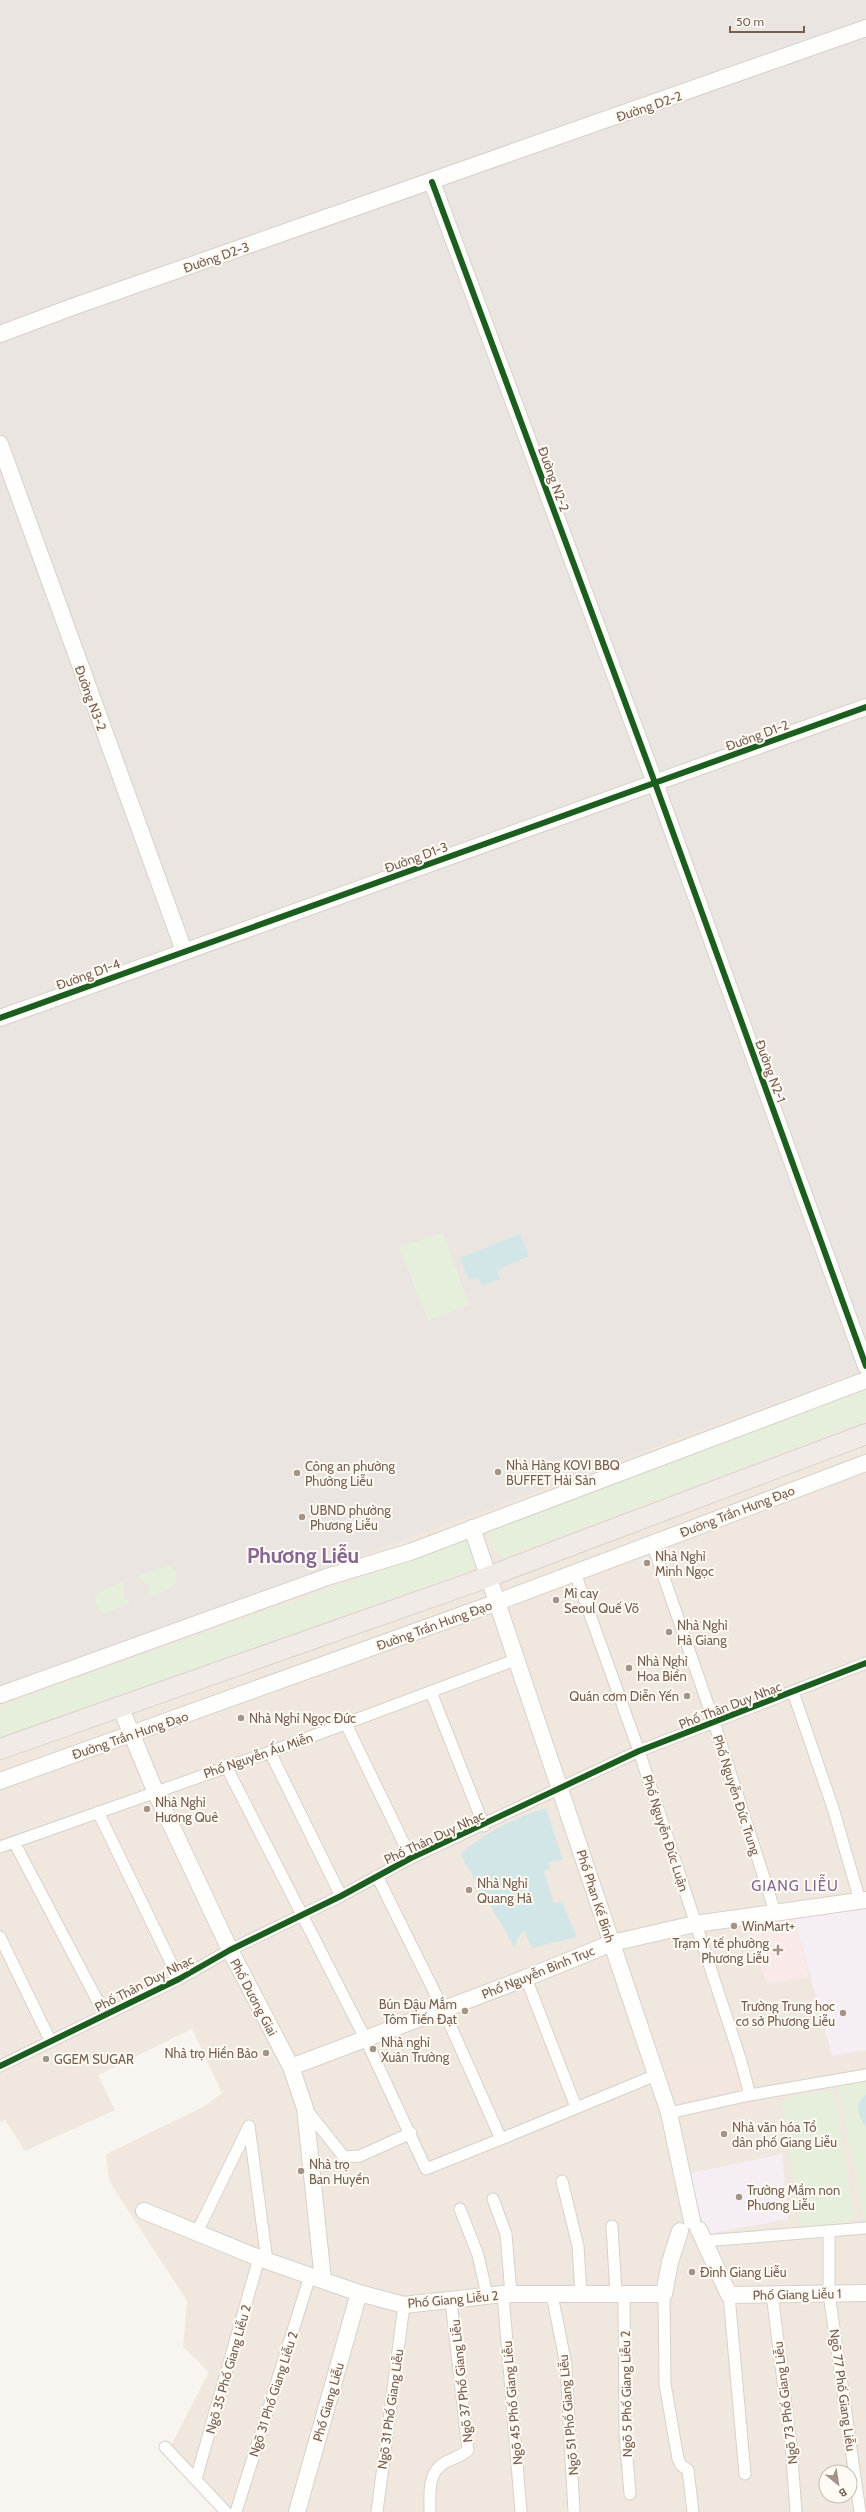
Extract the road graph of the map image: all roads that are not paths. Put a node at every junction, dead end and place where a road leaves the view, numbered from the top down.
1 (866, 28) edge
2 (432, 182) junction
3 (0, 334) edge
4 (0, 444) edge
5 (866, 707) edge
6 (655, 783) junction
7 (184, 951) junction
8 (0, 1018) edge
9 (866, 1366) edge
10 (866, 1380) edge
11 (866, 1434) edge
12 (866, 1463) edge
13 (472, 1528) junction
14 (652, 1543) junction
15 (575, 1573) junction
16 (489, 1576) junction
17 (495, 1603) junction
18 (516, 1660) junction
19 (866, 1663) edge
20 (431, 1692) junction
21 (793, 1692) junction
22 (0, 1695) edge
23 (120, 1706) junction
24 (714, 1722) junction
25 (346, 1724) junction
26 (130, 1735) junction
27 (0, 1749) edge
28 (639, 1751) junction
29 (270, 1752) junction
30 (226, 1766) junction
31 (0, 1780) edge
32 (560, 1788) junction
33 (156, 1793) junction
34 (98, 1812) junction
35 (484, 1826) junction
36 (14, 1842) junction
37 (0, 1847) edge
38 (411, 1858) junction
39 (377, 1876) junction
40 (341, 1896) junction
41 (863, 1901) edge
42 (775, 1912) junction
43 (302, 1915) junction
44 (695, 1924) junction
45 (0, 1938) edge
46 (612, 1943) junction
47 (230, 1950) junction
48 (526, 1978) junction
49 (179, 1979) junction
50 (443, 2009) junction
51 (105, 2015) junction
52 (364, 2038) junction
53 (50, 2040) junction
54 (0, 2066) edge
55 (291, 2067) junction
56 (656, 2075) junction
57 (866, 2075) edge
58 (750, 2095) junction
59 (576, 2107) junction
60 (306, 2108) junction
61 (669, 2113) junction
62 (411, 2133) junction
63 (501, 2139) junction
64 (562, 2181) dead end
65 (493, 2199) dead end
66 (460, 2209) dead end
67 (144, 2211) dead end
68 (612, 2226) dead end
69 (866, 2228) edge
70 (694, 2231) junction
71 (829, 2231) junction
72 (196, 2234) junction
73 (263, 2260) junction
74 (317, 2278) junction
75 (359, 2293) junction
76 (830, 2293) junction
77 (866, 2293) edge
78 (552, 2294) junction
79 (581, 2294) junction
80 (620, 2294) junction
81 (664, 2294) junction
82 (772, 2294) junction
83 (500, 2295) junction
84 (729, 2295) junction
85 (452, 2301) junction
86 (404, 2305) junction
87 (165, 2447) dead end
88 (745, 2474) dead end
89 (196, 2479) junction
90 (630, 2494) dead end
91 (226, 2512) edge
92 (236, 2512) edge
93 (297, 2512) edge
94 (377, 2512) edge
95 (430, 2512) edge
96 (521, 2512) edge
97 (574, 2512) edge
98 (693, 2512) edge
99 (796, 2512) edge
100 (860, 2512) edge

1 - 2 main road, Đường D2-2
2 - 3 main road, Đường D2-3
2 - 6 main road, Đường N2-2
4 - 7 main road, Đường N3-2
5 - 6 main road, Đường D1-2
6 - 7 main road, Đường D1-3
6 - 9 main road, Đường N2-1
7 - 8 main road, Đường D1-4
10 - 13 main road
11 - 16 highway, Đường Trần Hưng Đạo
12 - 14 main road, Đường Trần Hưng Đạo
13 - 16 main road, Phố Phan Kế Bính
13 - 22 main road
14 - 15 main road, Đường Trần Hưng Đạo
14 - 24 street, Phố Nguyễn Đức Trung
15 - 17 main road, Đường Trần Hưng Đạo
15 - 28 street, Phố Nguyễn Đức Luận
16 - 17 main road, Phố Phan Kế Bính
16 - 23 highway, Đường Trần Hưng Đạo
17 - 18 main road, Phố Phan Kế Bính
17 - 26 main road, Đường Trần Hưng Đạo
18 - 20 street, Phố Nguyễn Ấu Miễn
18 - 32 main road, Phố Phan Kế Bính
19 - 21 street, Phố Thân Duy Nhạc
20 - 25 street, Phố Nguyễn Ấu Miễn
20 - 35 street
21 - 24 street, Phố Thân Duy Nhạc
21 - 41 street
23 - 26 main road, Phố Dương Giai
23 - 27 highway, Đường Trần Hưng Đạo
24 - 28 street, Phố Thân Duy Nhạc
24 - 42 street, Phố Nguyễn Đức Trung
25 - 29 street, Phố Nguyễn Ấu Miễn
25 - 38 street
26 - 31 main road, Đường Trần Hưng Đạo
26 - 33 main road, Phố Dương Giai
28 - 32 street, Phố Thân Duy Nhạc
28 - 44 street, Phố Nguyễn Đức Luận
29 - 30 street, Phố Nguyễn Ấu Miễn
29 - 40 street
30 - 33 street, Phố Nguyễn Ấu Miễn
30 - 43 street
32 - 35 street, Phố Thân Duy Nhạc
32 - 46 main road, Phố Phan Kế Bính
33 - 34 street, Phố Nguyễn Ấu Miễn
33 - 47 main road, Phố Dương Giai
34 - 36 street, Phố Nguyễn Ấu Miễn
34 - 49 street
35 - 38 street, Phố Thân Duy Nhạc
36 - 37 street, Phố Nguyễn Ấu Miễn
36 - 51 street
38 - 39 street, Phố Thân Duy Nhạc
39 - 40 street, Phố Thân Duy Nhạc
39 - 50 street
40 - 43 street, Phố Thân Duy Nhạc
41 - 42 main road, Phố Nguyễn Bỉnh Trục
42 - 44 main road, Phố Nguyễn Bỉnh Trục
43 - 47 street, Phố Thân Duy Nhạc
43 - 52 street
44 - 46 main road, Phố Nguyễn Bỉnh Trục
44 - 58 street, Phố Nguyễn Đức Luận
45 - 53 street
46 - 48 main road, Phố Nguyễn Bỉnh Trục
46 - 56 main road, Phố Phan Kế Bính
47 - 49 street, Phố Thân Duy Nhạc
47 - 55 main road, Phố Dương Giai
48 - 50 main road, Phố Nguyễn Bỉnh Trục
48 - 59 street
49 - 51 street, Phố Thân Duy Nhạc
50 - 52 main road, Phố Nguyễn Bỉnh Trục
50 - 63 street
51 - 53 street, Phố Thân Duy Nhạc
52 - 55 main road, Phố Nguyễn Bỉnh Trục
52 - 62 street
53 - 54 street, Phố Thân Duy Nhạc
55 - 60 main road, Phố Dương Giai
56 - 59 street
56 - 61 main road, Phố Phan Kế Bính
57 - 58 street
58 - 61 street
59 - 63 street
60 - 62 street
60 - 74 main road, Phố Dương Giai
61 - 70 main road, Phố Phan Kế Bính
62 - 63 street
64 - 79 street
65 - 83 street
66 - 83 street
67 - 72 main road, Phố Giang Liễu 2
68 - 80 street, Ngõ 5 Phố Giang Liễu 2
69 - 71 street
70 - 71 street
70 - 81 main road
70 - 84 main road, Phố Phan Kế Bính
71 - 76 street, Ngõ 77 Phố Giang Liễu
72 - 73 main road, Phố Giang Liễu 2
72 - 73 street
73 - 74 main road, Phố Giang Liễu 2
73 - 89 street, Ngõ 35 Phố Giang Liễu 2
74 - 75 main road, Phố Giang Liễu 2
74 - 92 street, Ngõ 31 Phố Giang Liễu 2
75 - 86 main road, Phố Giang Liễu 2
75 - 93 main road, Phố Giang Liễu
76 - 77 main road, Phố Giang Liễu 1
76 - 82 main road, Phố Giang Liễu 1
76 - 100 street, Ngõ 77 Phố Giang Liễu
78 - 79 main road, Phố Giang Liễu 2
78 - 83 main road, Phố Giang Liễu 2
78 - 97 street, Ngõ 51 Phố Giang Liễu
79 - 80 main road, Phố Giang Liễu 2
80 - 81 main road, Phố Giang Liễu 2
80 - 90 street, Ngõ 5 Phố Giang Liễu 2
81 - 98 street
82 - 84 main road, Phố Giang Liễu 1
82 - 99 street, Ngõ 73 Phố Giang Liễu
83 - 85 main road, Phố Giang Liễu 2
83 - 96 street, Ngõ 45 Phố Giang Liễu
84 - 88 street
85 - 86 main road, Phố Giang Liễu 2
85 - 95 street, Ngõ 37 Phố Giang Liễu
86 - 94 street, Ngõ 31 Phố Giang Liễu
87 - 89 street
89 - 91 street

